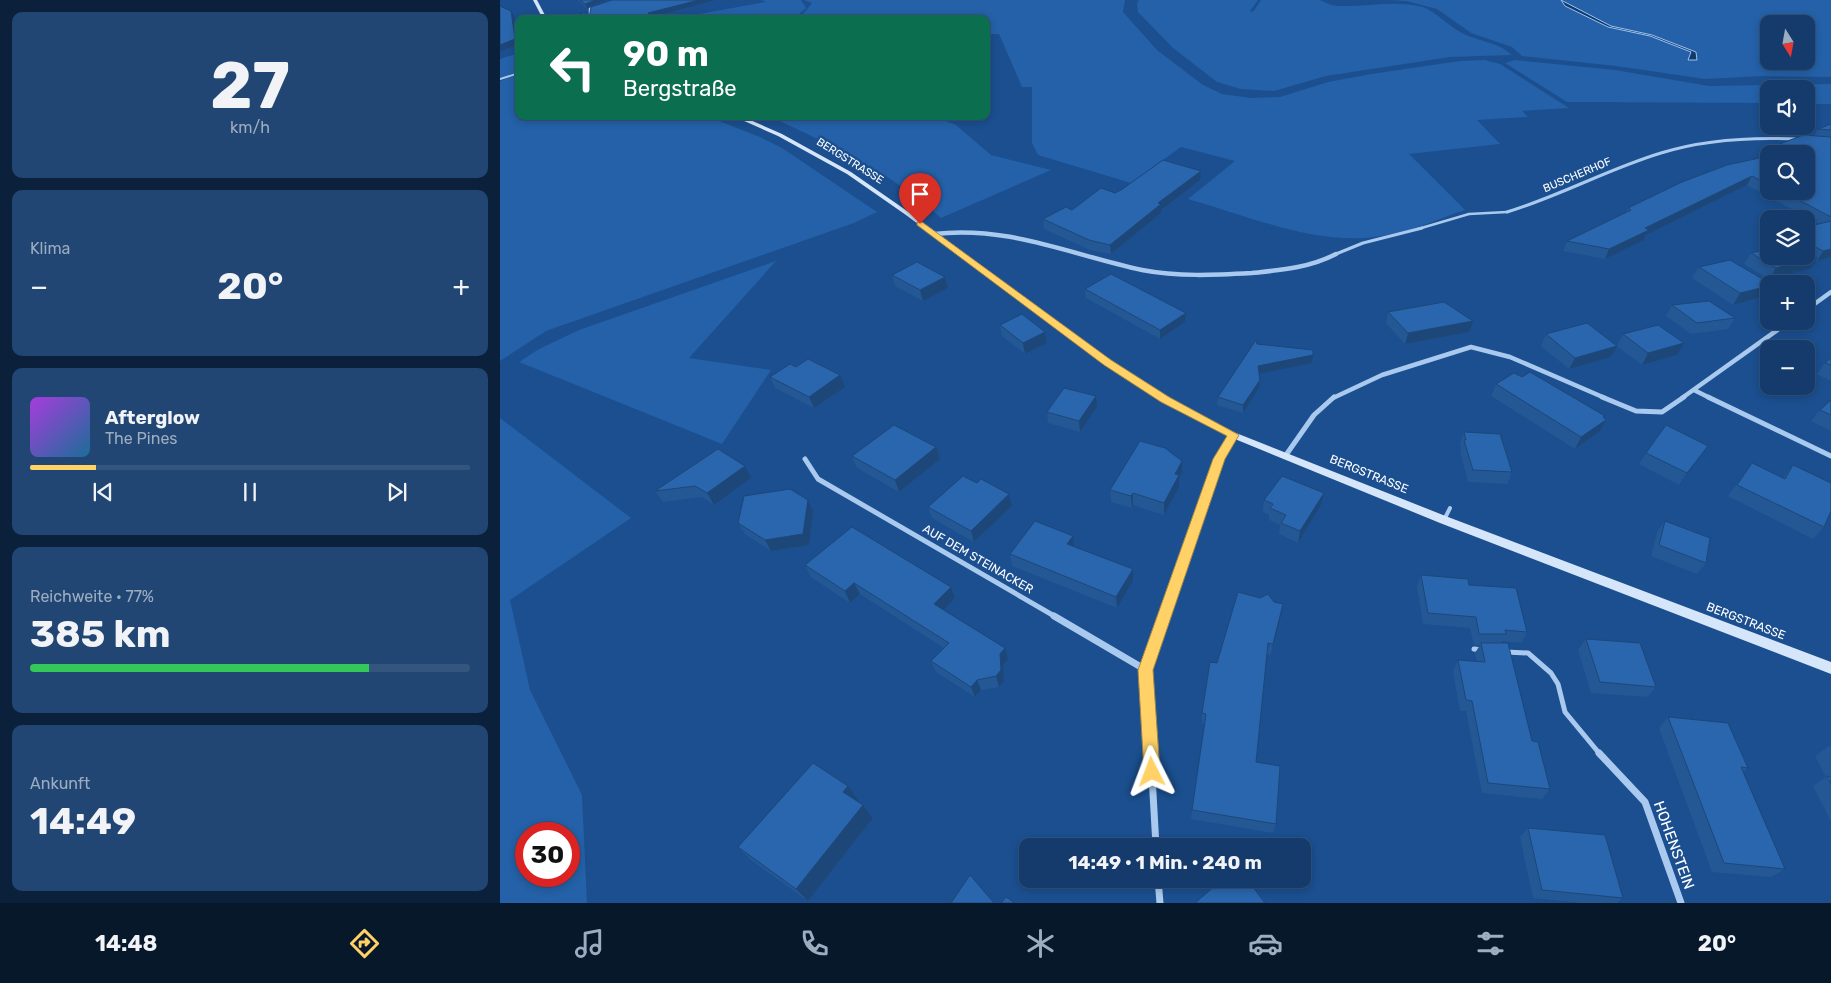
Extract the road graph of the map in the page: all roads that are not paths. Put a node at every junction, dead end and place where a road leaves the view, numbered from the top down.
1 (535, 0) edge
2 (598, 6) edge
3 (544, 15) edge
4 (590, 15) edge
5 (515, 73) edge
6 (500, 79) edge
7 (753, 120) edge
8 (1799, 140) edge
9 (1507, 212) joint
10 (934, 234) junction
11 (1336, 254) joint
12 (1831, 292) edge
13 (1815, 304) edge
14 (1777, 330) edge
15 (1694, 390) junction
16 (1233, 435) junction
17 (1286, 455) junction
18 (1831, 456) edge
19 (806, 460) dead end
20 (1450, 508) dead end
21 (1444, 520) junction
22 (1474, 649) dead end
23 (1492, 650) edge
24 (1501, 651) edge
25 (1831, 668) edge
26 (1146, 670) junction
27 (1598, 754) joint
28 (1156, 838) edge
29 (1159, 888) edge
30 (1160, 903) edge
31 (1681, 903) edge

1 - 3 main road
2 - 4 street
5 - 6 lane
7 - 10 main road, BERGSTRASSE
8 - 9 street, BUSCHERHOF
9 - 11 lane, BUSCHERHOF
10 - 11 street
10 - 16 main road, BERGSTRASSE
12 - 13 street
14 - 15 street
15 - 17 street
15 - 18 street
16 - 17 main road, BERGSTRASSE
16 - 26 street
17 - 21 main road, BERGSTRASSE
19 - 26 street, AUF DEM STEINACKER
20 - 21 lane
21 - 25 main road, BERGSTRASSE
22 - 23 lane
24 - 27 lane
26 - 28 street
27 - 31 street, HOHENSTEIN
29 - 30 street

